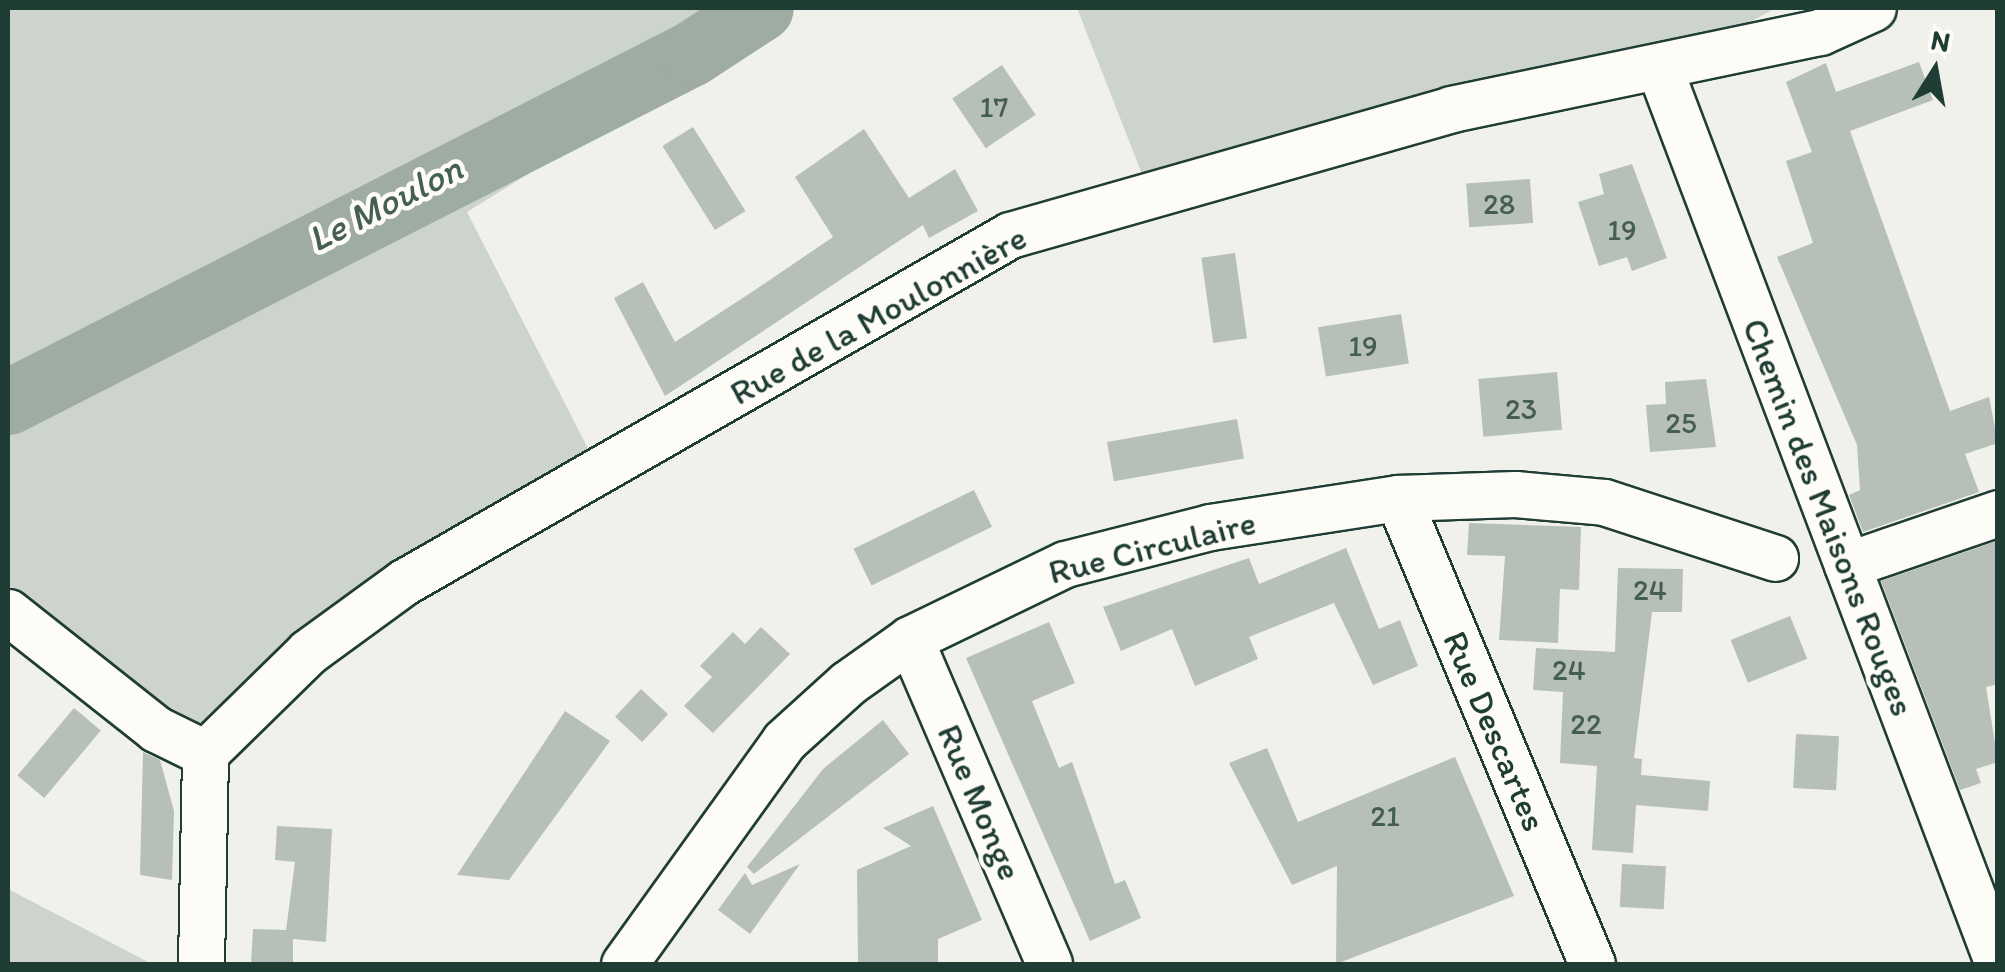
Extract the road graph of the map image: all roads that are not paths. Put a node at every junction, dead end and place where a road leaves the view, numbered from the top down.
1 (1872, 8) edge
2 (1660, 70) junction
3 (1398, 498) junction
4 (1998, 513) edge
5 (1775, 558) dead end
6 (1846, 566) junction
7 (8, 612) edge
8 (910, 639) junction
9 (204, 753) junction
10 (201, 964) edge
11 (624, 964) edge
12 (1050, 964) edge
13 (1592, 964) edge
14 (1998, 964) edge

1 - 2 street, Rue de la Moulonnière
2 - 6 street, Chemin des Maisons Rouges
2 - 9 street, Rue de la Moulonnière
3 - 5 street, Rue Circulaire
3 - 8 street, Rue Circulaire
3 - 13 street, Rue Descartes
4 - 6 street
6 - 14 street, Chemin des Maisons Rouges
7 - 9 street
8 - 11 street, Rue Circulaire
8 - 12 street, Rue Monge
9 - 10 street

